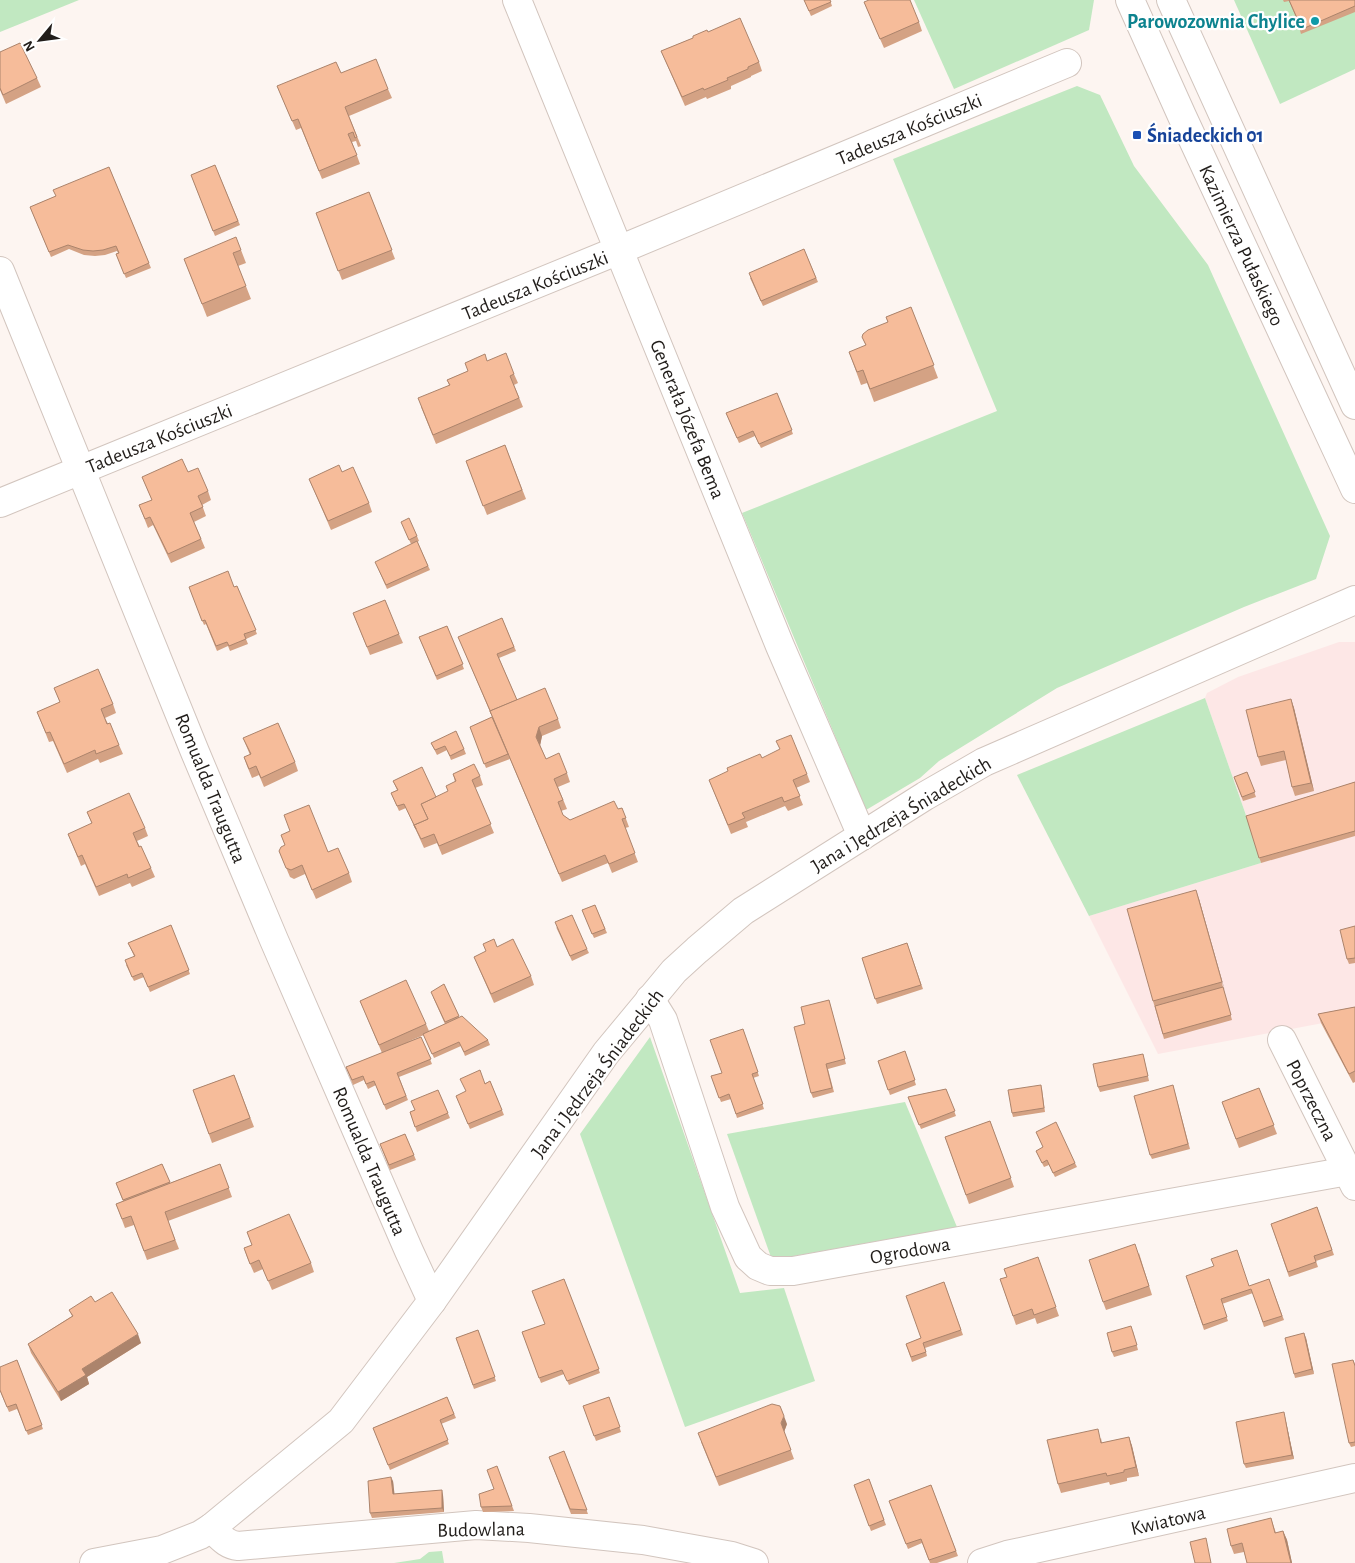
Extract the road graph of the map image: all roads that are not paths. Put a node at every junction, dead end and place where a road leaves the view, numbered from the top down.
1 (517, 0) edge
2 (1130, 0) edge
3 (1171, 0) edge
4 (1068, 63) dead end
5 (619, 250) junction
6 (0, 271) edge
7 (1355, 406) edge
8 (81, 470) junction
9 (1355, 489) edge
10 (0, 503) edge
11 (1355, 600) edge
12 (862, 836) junction
13 (650, 999) junction
14 (1282, 1040) dead end
15 (1351, 1178) edge
16 (432, 1301) junction
17 (1355, 1478) edge
18 (211, 1528) junction
19 (162, 1557) edge
20 (94, 1563) edge
21 (754, 1563) edge
22 (982, 1563) edge

1 - 5 street, Generała Józefa Bema
2 - 9 street, Kazimierza Pułaskiego
3 - 7 street, Kazimierza Pułaskiego
4 - 5 street, Tadeusza Kościuszki
5 - 8 street, Tadeusza Kościuszki
5 - 12 street, Generała Józefa Bema
6 - 8 street, Romualda Traugutta
8 - 10 street, Tadeusza Kościuszki
8 - 16 street, Romualda Traugutta
11 - 12 street, Jana i Jędrzeja Śniadeckich
12 - 13 street, Jana i Jędrzeja Śniadeckich
13 - 15 street, Ogrodowa
13 - 16 street, Jana i Jędrzeja Śniadeckich
14 - 15 street, Poprzeczna
16 - 18 street, Jana i Jędrzeja Śniadeckich
17 - 22 street, Kwiatowa
18 - 19 street, Jana i Jędrzeja Śniadeckich
18 - 21 street, Budowlana
19 - 20 street, Jana i Jędrzeja Śniadeckich

